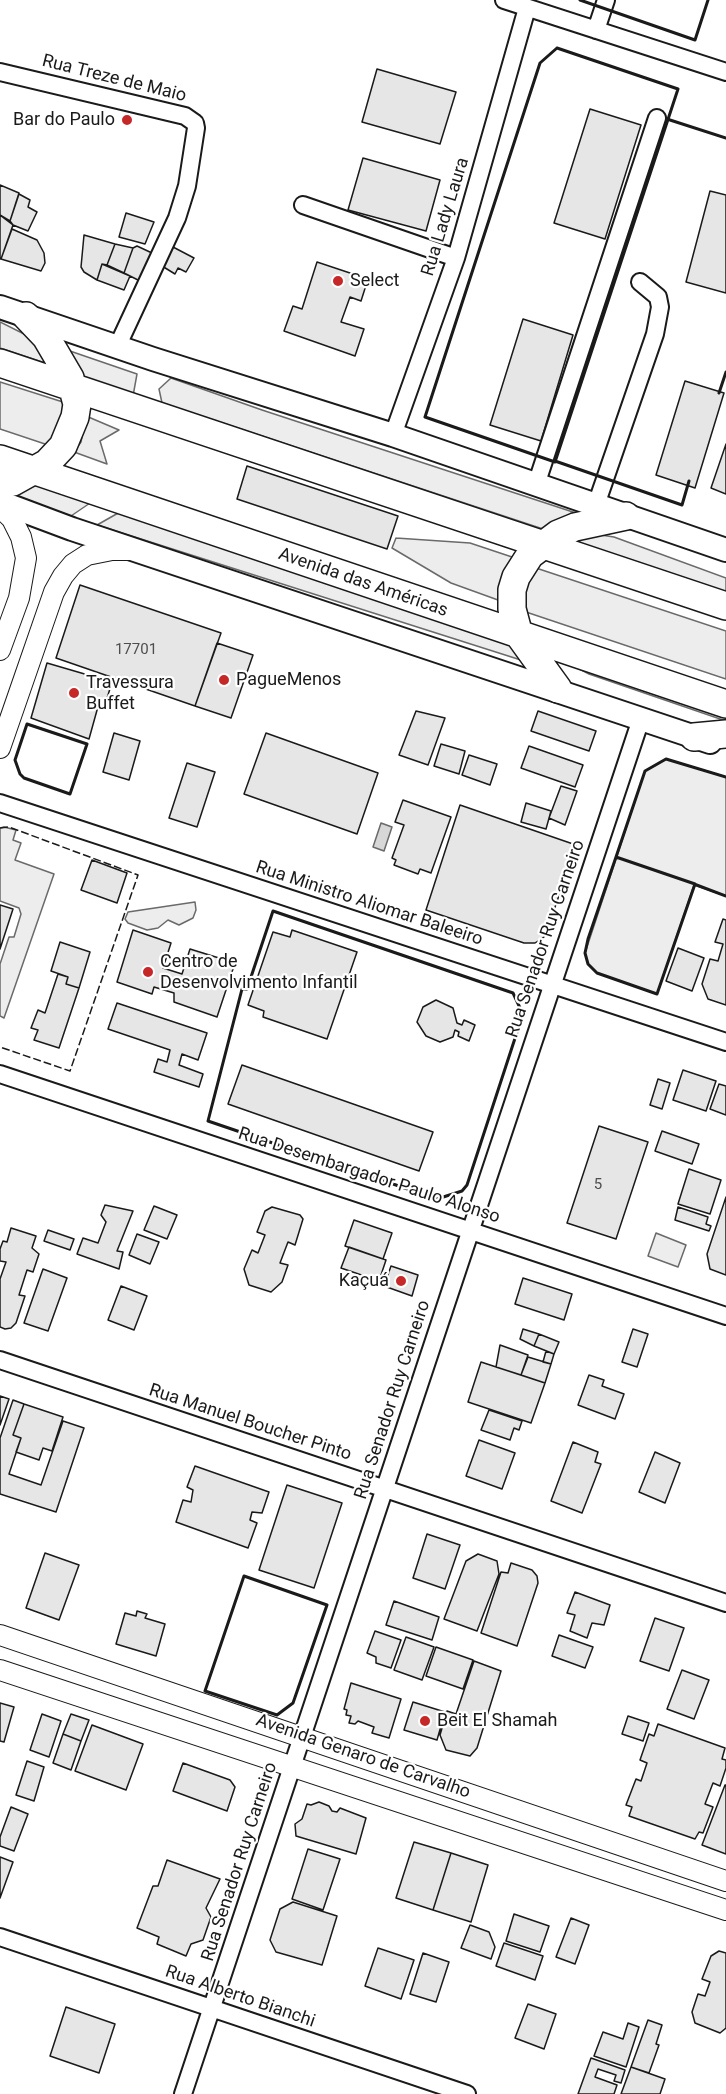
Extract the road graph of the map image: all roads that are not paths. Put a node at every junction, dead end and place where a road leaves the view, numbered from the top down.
1 (504, 0) edge
2 (606, 0) edge
3 (527, 8) junction
4 (596, 30) junction
5 (0, 72) edge
6 (726, 72) edge
7 (657, 118) dead end
8 (303, 205) dead end
9 (456, 258) junction
10 (640, 282) dead end
11 (0, 306) edge
12 (26, 316) junction
13 (117, 345) junction
14 (0, 363) edge
15 (74, 389) junction
16 (393, 435) junction
17 (0, 459) edge
18 (35, 471) junction
19 (0, 483) edge
20 (536, 485) junction
21 (0, 505) edge
22 (596, 505) junction
23 (626, 516) junction
24 (543, 544) junction
25 (139, 550) junction
26 (726, 550) edge
27 (726, 606) edge
28 (519, 635) junction
29 (0, 650) edge
30 (558, 689) junction
31 (726, 704) edge
32 (640, 719) junction
33 (726, 734) edge
34 (694, 736) junction
35 (726, 747) edge
36 (0, 748) edge
37 (0, 803) edge
38 (552, 984) junction
39 (726, 1042) edge
40 (0, 1074) edge
41 (469, 1230) junction
42 (726, 1316) edge
43 (0, 1360) edge
44 (384, 1489) junction
45 (726, 1603) edge
46 (4, 1636) edge
47 (0, 1660) edge
48 (0, 1670) edge
49 (303, 1736) junction
50 (292, 1766) junction
51 (595, 1835) junction
52 (587, 1863) junction
53 (726, 1881) edge
54 (726, 1910) edge
55 (0, 1937) edge
56 (212, 2008) junction
57 (183, 2094) edge
58 (467, 2094) edge

1 - 3 street
2 - 4 street
3 - 4 street
3 - 9 street, Rua Lady Laura
4 - 6 street
5 - 13 street, Rua Treze de Maio
7 - 20 street
8 - 9 street
9 - 16 street, Rua Lady Laura
10 - 22 street
11 - 12 main road
12 - 13 main road
12 - 15 highway
13 - 16 main road
14 - 15 highway
15 - 18 highway
15 - 24 highway
16 - 20 main road
17 - 18 highway, Avenida das Américas
18 - 19 highway
18 - 28 highway, Avenida das Américas
20 - 22 main road
21 - 25 main road
21 - 29 street
22 - 23 main road
23 - 24 highway
23 - 26 main road
24 - 27 highway
24 - 28 highway
25 - 30 main road
25 - 36 street
28 - 30 highway
28 - 31 highway, Avenida das Américas
30 - 32 main road
32 - 34 main road
32 - 38 street, Rua Senador Ruy Carneiro
33 - 34 highway
34 - 35 main road
37 - 38 street, Rua Ministro Aliomar Baleeiro
38 - 39 street, Rua Ministro Aliomar Baleeiro
38 - 41 street, Rua Senador Ruy Carneiro
40 - 41 street, Rua Desembargador Paulo Alonso
41 - 42 street, Rua Desembargador Paulo Alonso
41 - 44 street, Rua Senador Ruy Carneiro
43 - 44 street, Rua Manuel Boucher Pinto
44 - 45 street, Rua Manuel Boucher Pinto
44 - 49 street, Rua Senador Ruy Carneiro
46 - 47 street
46 - 49 street, Avenida Genaro de Carvalho
48 - 50 street, Avenida Genaro de Carvalho
49 - 50 street, Rua Senador Ruy Carneiro
49 - 51 street, Avenida Genaro de Carvalho
50 - 52 street, Avenida Genaro de Carvalho
50 - 56 street, Rua Senador Ruy Carneiro
51 - 52 street
51 - 53 street, Avenida Genaro de Carvalho
52 - 54 street, Avenida Genaro de Carvalho
55 - 56 street, Rua Alberto Bianchi
56 - 57 street, Rua Senador Ruy Carneiro
56 - 58 street, Rua Alberto Bianchi

